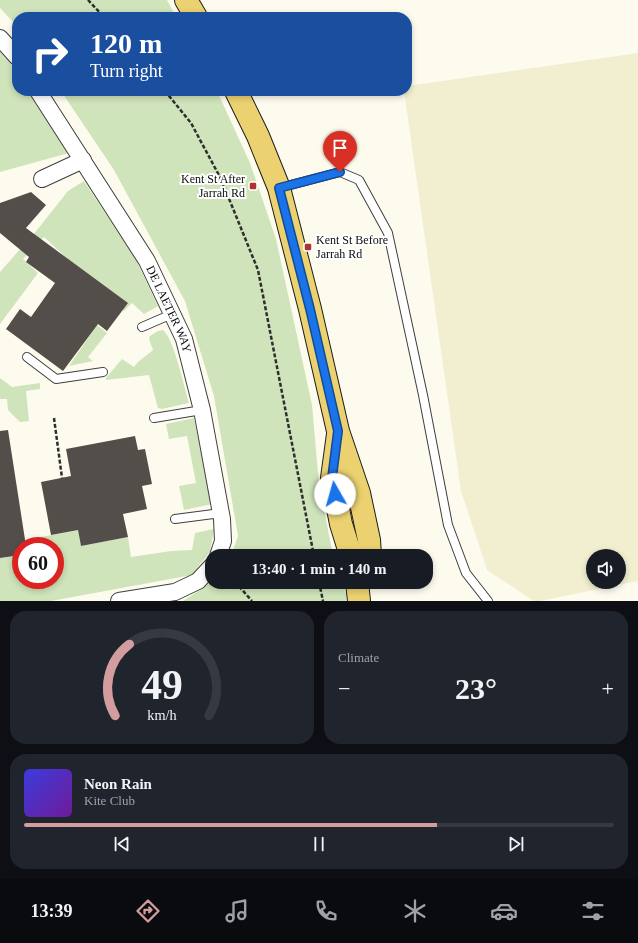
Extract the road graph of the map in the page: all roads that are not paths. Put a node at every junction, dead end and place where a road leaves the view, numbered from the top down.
1 (186, 0) edge
2 (193, 12) edge
3 (0, 38) edge
4 (12, 52) edge
5 (41, 96) edge
6 (238, 96) edge
7 (82, 160) junction
8 (42, 179) dead end
9 (279, 188) junction
10 (172, 314) junction
11 (142, 327) dead end
12 (27, 357) dead end
13 (103, 372) dead end
14 (202, 410) junction
15 (154, 418) dead end
16 (338, 431) junction
17 (221, 513) junction
18 (175, 519) dead end
19 (220, 549) edge
20 (349, 549) edge
21 (370, 549) edge
22 (205, 574) edge
23 (358, 589) edge
24 (371, 589) edge
25 (119, 601) edge
26 (359, 601) edge
27 (372, 601) edge
28 (488, 601) edge

1 - 2 main road
3 - 4 street
5 - 7 street, DE LAETER WAY
6 - 9 main road
7 - 8 street
7 - 10 street, DE LAETER WAY
9 - 16 main road
9 - 28 lane
10 - 11 lane
10 - 14 street, DE LAETER WAY
12 - 13 lane
14 - 15 lane
14 - 17 street, DE LAETER WAY
16 - 20 main road
16 - 21 main road
17 - 18 lane
17 - 19 street, DE LAETER WAY
22 - 25 street
23 - 26 main road
24 - 27 main road

